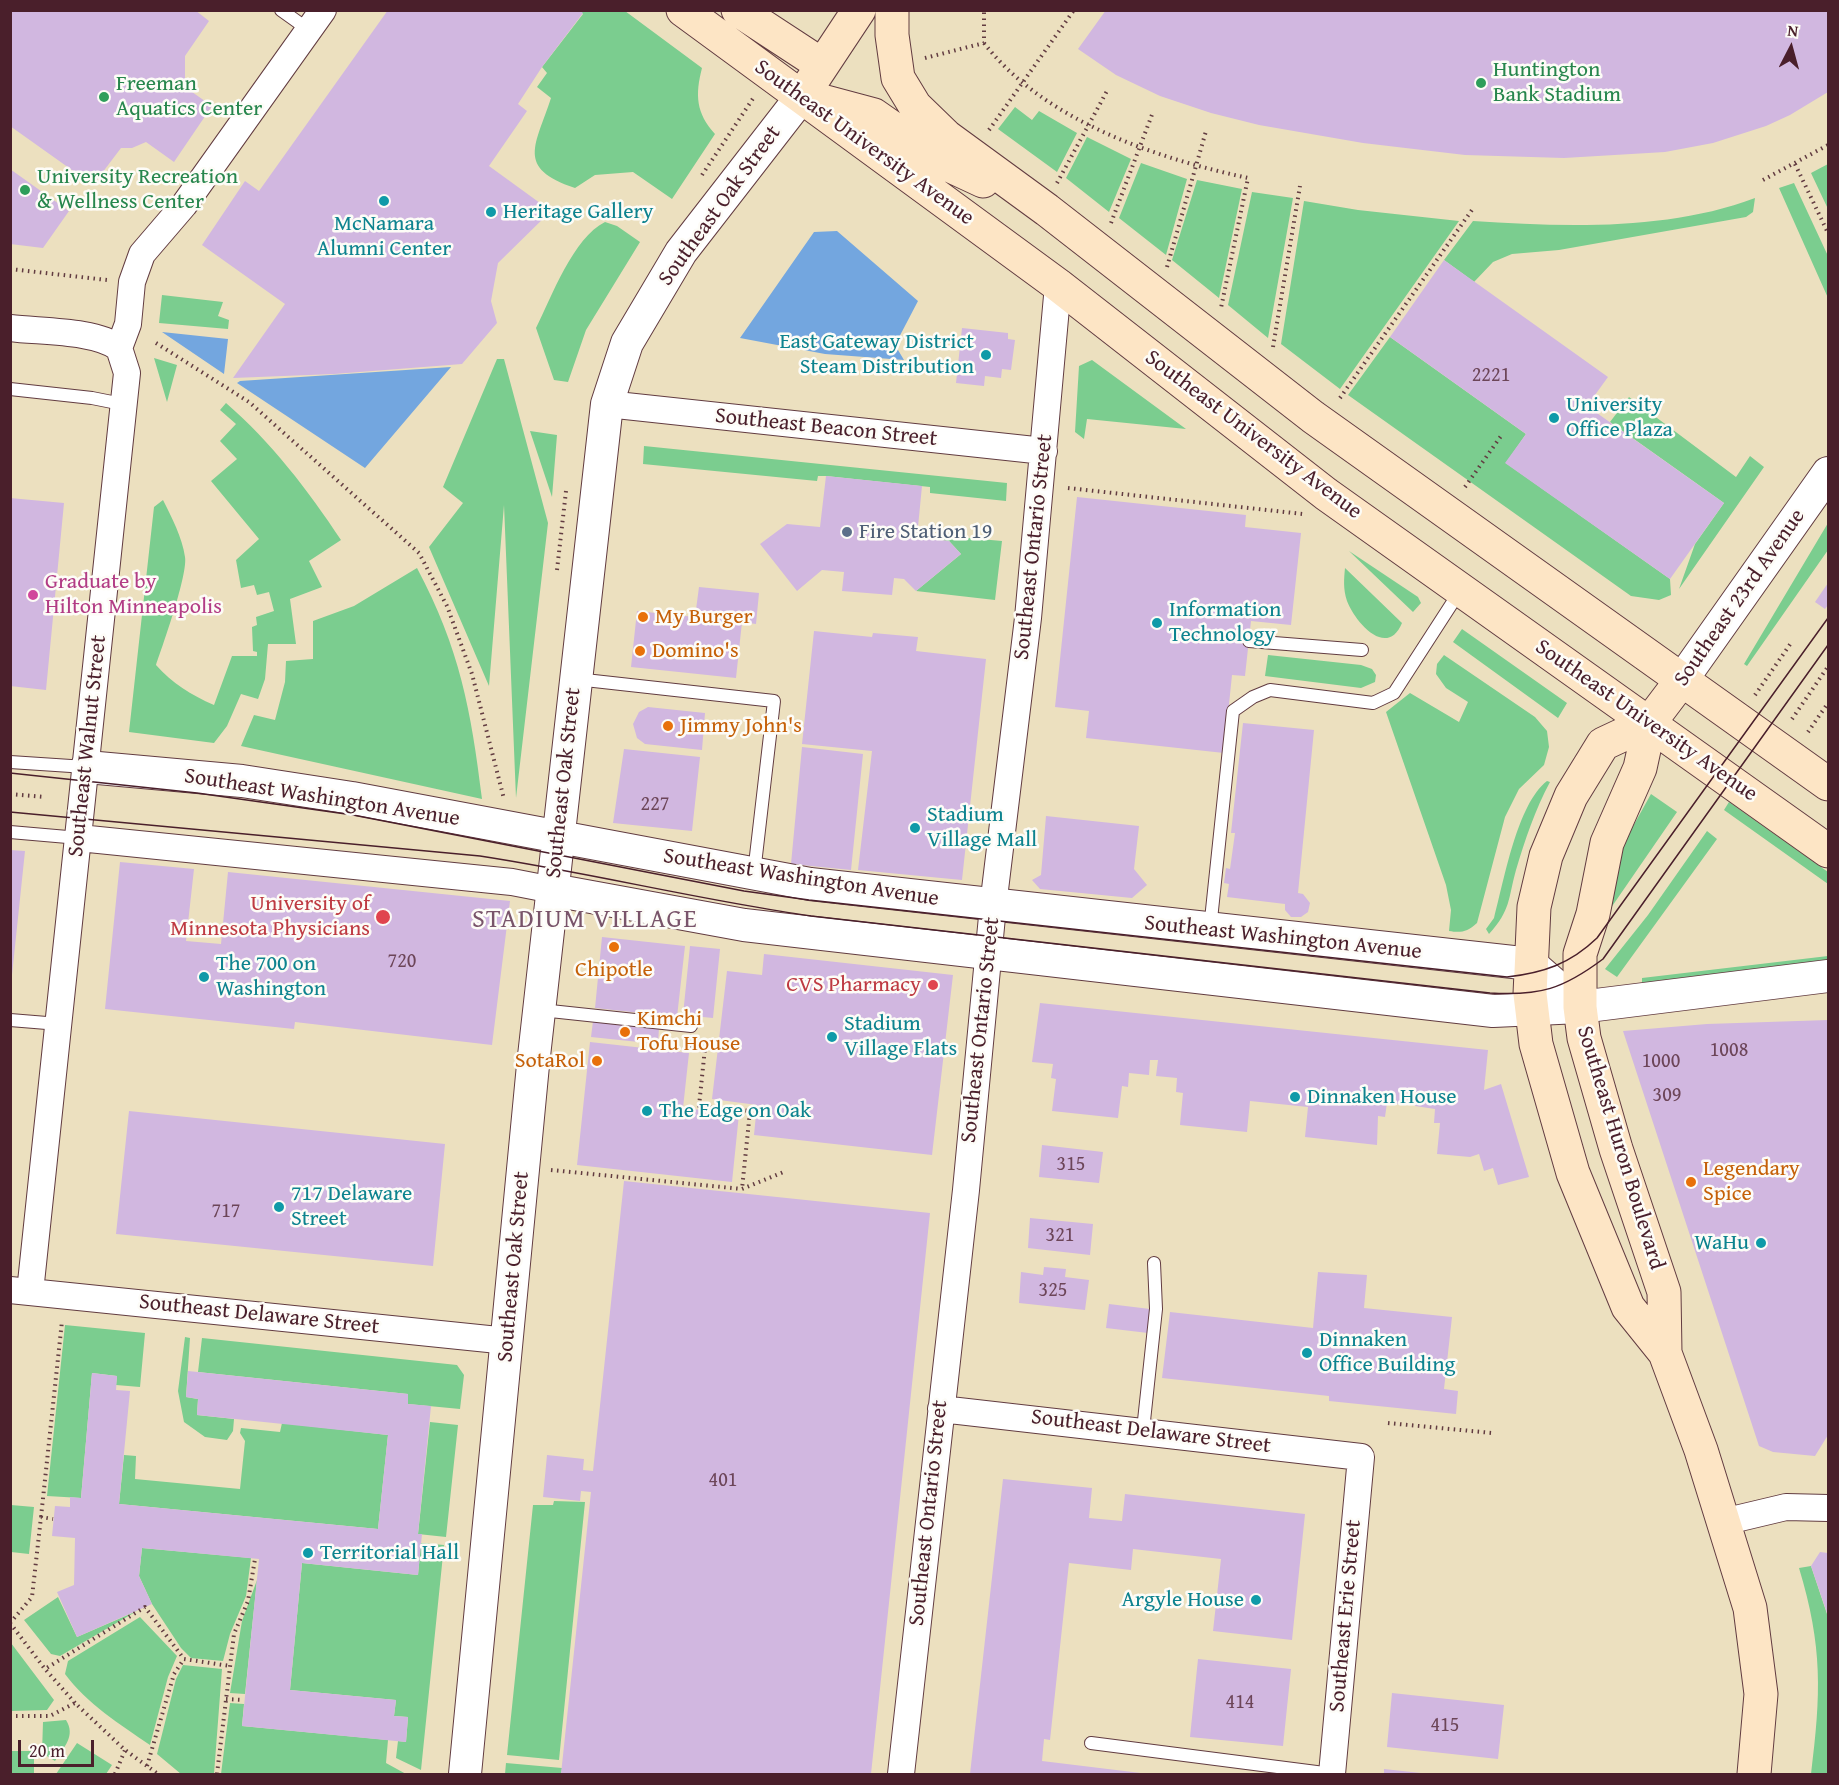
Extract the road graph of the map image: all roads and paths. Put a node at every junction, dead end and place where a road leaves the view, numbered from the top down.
1 (281, 10) edge
2 (683, 10) edge
3 (738, 10) edge
4 (859, 10) edge
5 (892, 10) edge
6 (984, 10) edge
7 (1074, 10) edge
8 (316, 20) edge
9 (984, 43) junction
10 (924, 58) dead end
11 (822, 65) junction
12 (1023, 82) junction
13 (1107, 91) dead end
14 (802, 96) junction
15 (1153, 112) dead end
16 (1089, 125) junction
17 (989, 130) dead end
18 (1206, 130) dead end
19 (1828, 145) edge
20 (1140, 147) junction
21 (1795, 164) junction
22 (1196, 166) junction
23 (1763, 180) dead end
24 (1300, 186) dead end
25 (1052, 196) junction
26 (1474, 207) dead end
27 (1111, 224) dead end
28 (1828, 234) edge
29 (1167, 267) dead end
30 (10, 269) edge
31 (117, 281) dead end
32 (1058, 285) junction
33 (1221, 308) dead end
34 (10, 328) edge
35 (156, 343) dead end
36 (1273, 347) dead end
37 (119, 348) junction
38 (10, 389) edge
39 (1340, 398) dead end
40 (122, 404) junction
41 (607, 404) junction
42 (1501, 436) dead end
43 (1044, 452) junction
44 (1828, 473) edge
45 (1465, 487) dead end
46 (1068, 488) dead end
47 (1308, 515) dead end
48 (1461, 590) junction
49 (1249, 641) dead end
50 (1791, 643) dead end
51 (1362, 650) dead end
52 (1827, 668) edge
53 (575, 679) junction
54 (1681, 681) junction
55 (1755, 695) dead end
56 (1828, 703) edge
57 (1792, 719) dead end
58 (1650, 722) junction
59 (1808, 732) dead end
60 (10, 762) edge
61 (87, 767) junction
62 (1828, 784) edge
63 (10, 794) edge
64 (45, 797) dead end
65 (505, 802) dead end
66 (10, 832) edge
67 (79, 838) junction
68 (558, 838) junction
69 (1828, 851) edge
70 (753, 875) junction
71 (554, 890) junction
72 (993, 906) junction
73 (1210, 930) junction
74 (989, 952) junction
75 (1531, 964) junction
76 (1828, 976) edge
77 (1580, 1007) junction
78 (1532, 1009) junction
79 (540, 1010) junction
80 (10, 1020) edge
81 (59, 1024) junction
82 (691, 1026) joint
83 (524, 1165) junction
84 (786, 1171) dead end
85 (742, 1189) junction
86 (1154, 1263) dead end
87 (20, 1291) edge
88 (62, 1319) dead end
89 (508, 1341) junction
90 (1665, 1353) junction
91 (941, 1409) junction
92 (1388, 1423) dead end
93 (1143, 1430) junction
94 (1492, 1433) dead end
95 (1361, 1457) joint
96 (1828, 1508) edge
97 (41, 1517) junction
98 (53, 1519) dead end
99 (1723, 1522) junction
100 (255, 1559) dead end
101 (10, 1623) edge
102 (184, 1659) junction
103 (230, 1665) junction
104 (45, 1669) junction
105 (226, 1699) junction
106 (244, 1700) dead end
107 (75, 1703) junction
108 (10, 1716) edge
109 (1091, 1743) dead end
110 (125, 1750) junction
111 (147, 1766) junction
112 (115, 1774) edge
113 (158, 1774) edge
114 (217, 1774) edge
115 (465, 1774) edge
116 (901, 1774) edge
117 (1332, 1774) edge
118 (1754, 1774) edge

1 - 8 lane
2 - 14 main road, Southeast University Avenue
3 - 11 main road
4 - 11 main road, Southeast Oak Street
5 - 25 main road
6 - 9 path
7 - 12 path
8 - 37 street
9 - 10 path
9 - 12 path
11 - 14 main road, Southeast Oak Street
12 - 16 path
12 - 17 path
13 - 16 path
14 - 25 main road
14 - 32 main road, Southeast University Avenue
14 - 41 street, Southeast Oak Street
15 - 20 path
16 - 20 path
16 - 25 path
18 - 22 path
19 - 21 path
20 - 22 path
20 - 27 path
21 - 23 path
21 - 28 path
22 - 29 path
22 - 33 path
24 - 36 path
25 - 54 main road
26 - 39 path
30 - 31 path
32 - 43 street, Southeast Ontario Street
32 - 48 main road, Southeast University Avenue
34 - 37 street
35 - 65 path
37 - 40 street, Southeast Walnut Street
38 - 40 lane
40 - 61 street, Southeast Walnut Street
41 - 43 street, Southeast Beacon Street
41 - 53 street, Southeast Oak Street
42 - 45 path
43 - 72 street, Southeast Ontario Street
44 - 54 street, Southeast 23rd Avenue
46 - 47 path
48 - 58 main road, Southeast University Avenue
48 - 73 lane
49 - 51 lane
50 - 55 path
52 - 57 path
53 - 68 street, Southeast Oak Street
53 - 70 lane
54 - 58 main road, Southeast 23rd Avenue
54 - 62 main road
56 - 59 path
58 - 69 main road, Southeast University Avenue
58 - 75 main road, Southeast Huron Boulevard
58 - 77 main road, Southeast Huron Boulevard
60 - 61 lane, Southeast Washington Avenue
61 - 67 street, Southeast Walnut Street
61 - 68 street, Southeast Washington Avenue
63 - 64 path
66 - 67 lane, Southeast Washington Avenue
67 - 71 street, Southeast Washington Avenue
67 - 81 street, Southeast Walnut Street
68 - 70 street, Southeast Washington Avenue
68 - 71 street, Southeast Oak Street
70 - 72 street, Southeast Washington Avenue
71 - 74 street, Southeast Washington Avenue
71 - 79 street, Southeast Oak Street
72 - 73 street, Southeast Washington Avenue
72 - 74 street, Southeast Ontario Street
73 - 75 street, Southeast Washington Avenue
74 - 78 street, Southeast Washington Avenue
74 - 91 street, Southeast Ontario Street
75 - 77 street
75 - 78 main road, Southeast Huron Boulevard
76 - 77 street, Southeast Washington Avenue
77 - 78 street, Southeast Washington Avenue
77 - 90 main road, Southeast Huron Boulevard
78 - 90 main road, Southeast Huron Boulevard
79 - 82 lane
79 - 83 street, Southeast Oak Street
80 - 81 lane
81 - 87 street, Southeast Walnut Street
82 - 85 path
83 - 85 path
83 - 89 street, Southeast Oak Street
84 - 85 path
86 - 93 lane
87 - 89 street, Southeast Delaware Street
88 - 97 path
89 - 115 street, Southeast Oak Street
90 - 99 main road, Southeast Huron Boulevard
91 - 93 street, Southeast Delaware Street
91 - 116 street, Southeast Ontario Street
92 - 94 path
93 - 95 street, Southeast Delaware Street
95 - 117 street, Southeast Erie Street
96 - 99 street
97 - 98 path
97 - 101 path
99 - 118 main road, Southeast Huron Boulevard
100 - 103 path
101 - 104 path
102 - 103 path
102 - 104 path
102 - 111 path
103 - 105 path
104 - 107 path
105 - 106 path
105 - 114 path
107 - 108 path
107 - 110 path
109 - 117 lane
110 - 111 path
110 - 112 path
111 - 113 path

